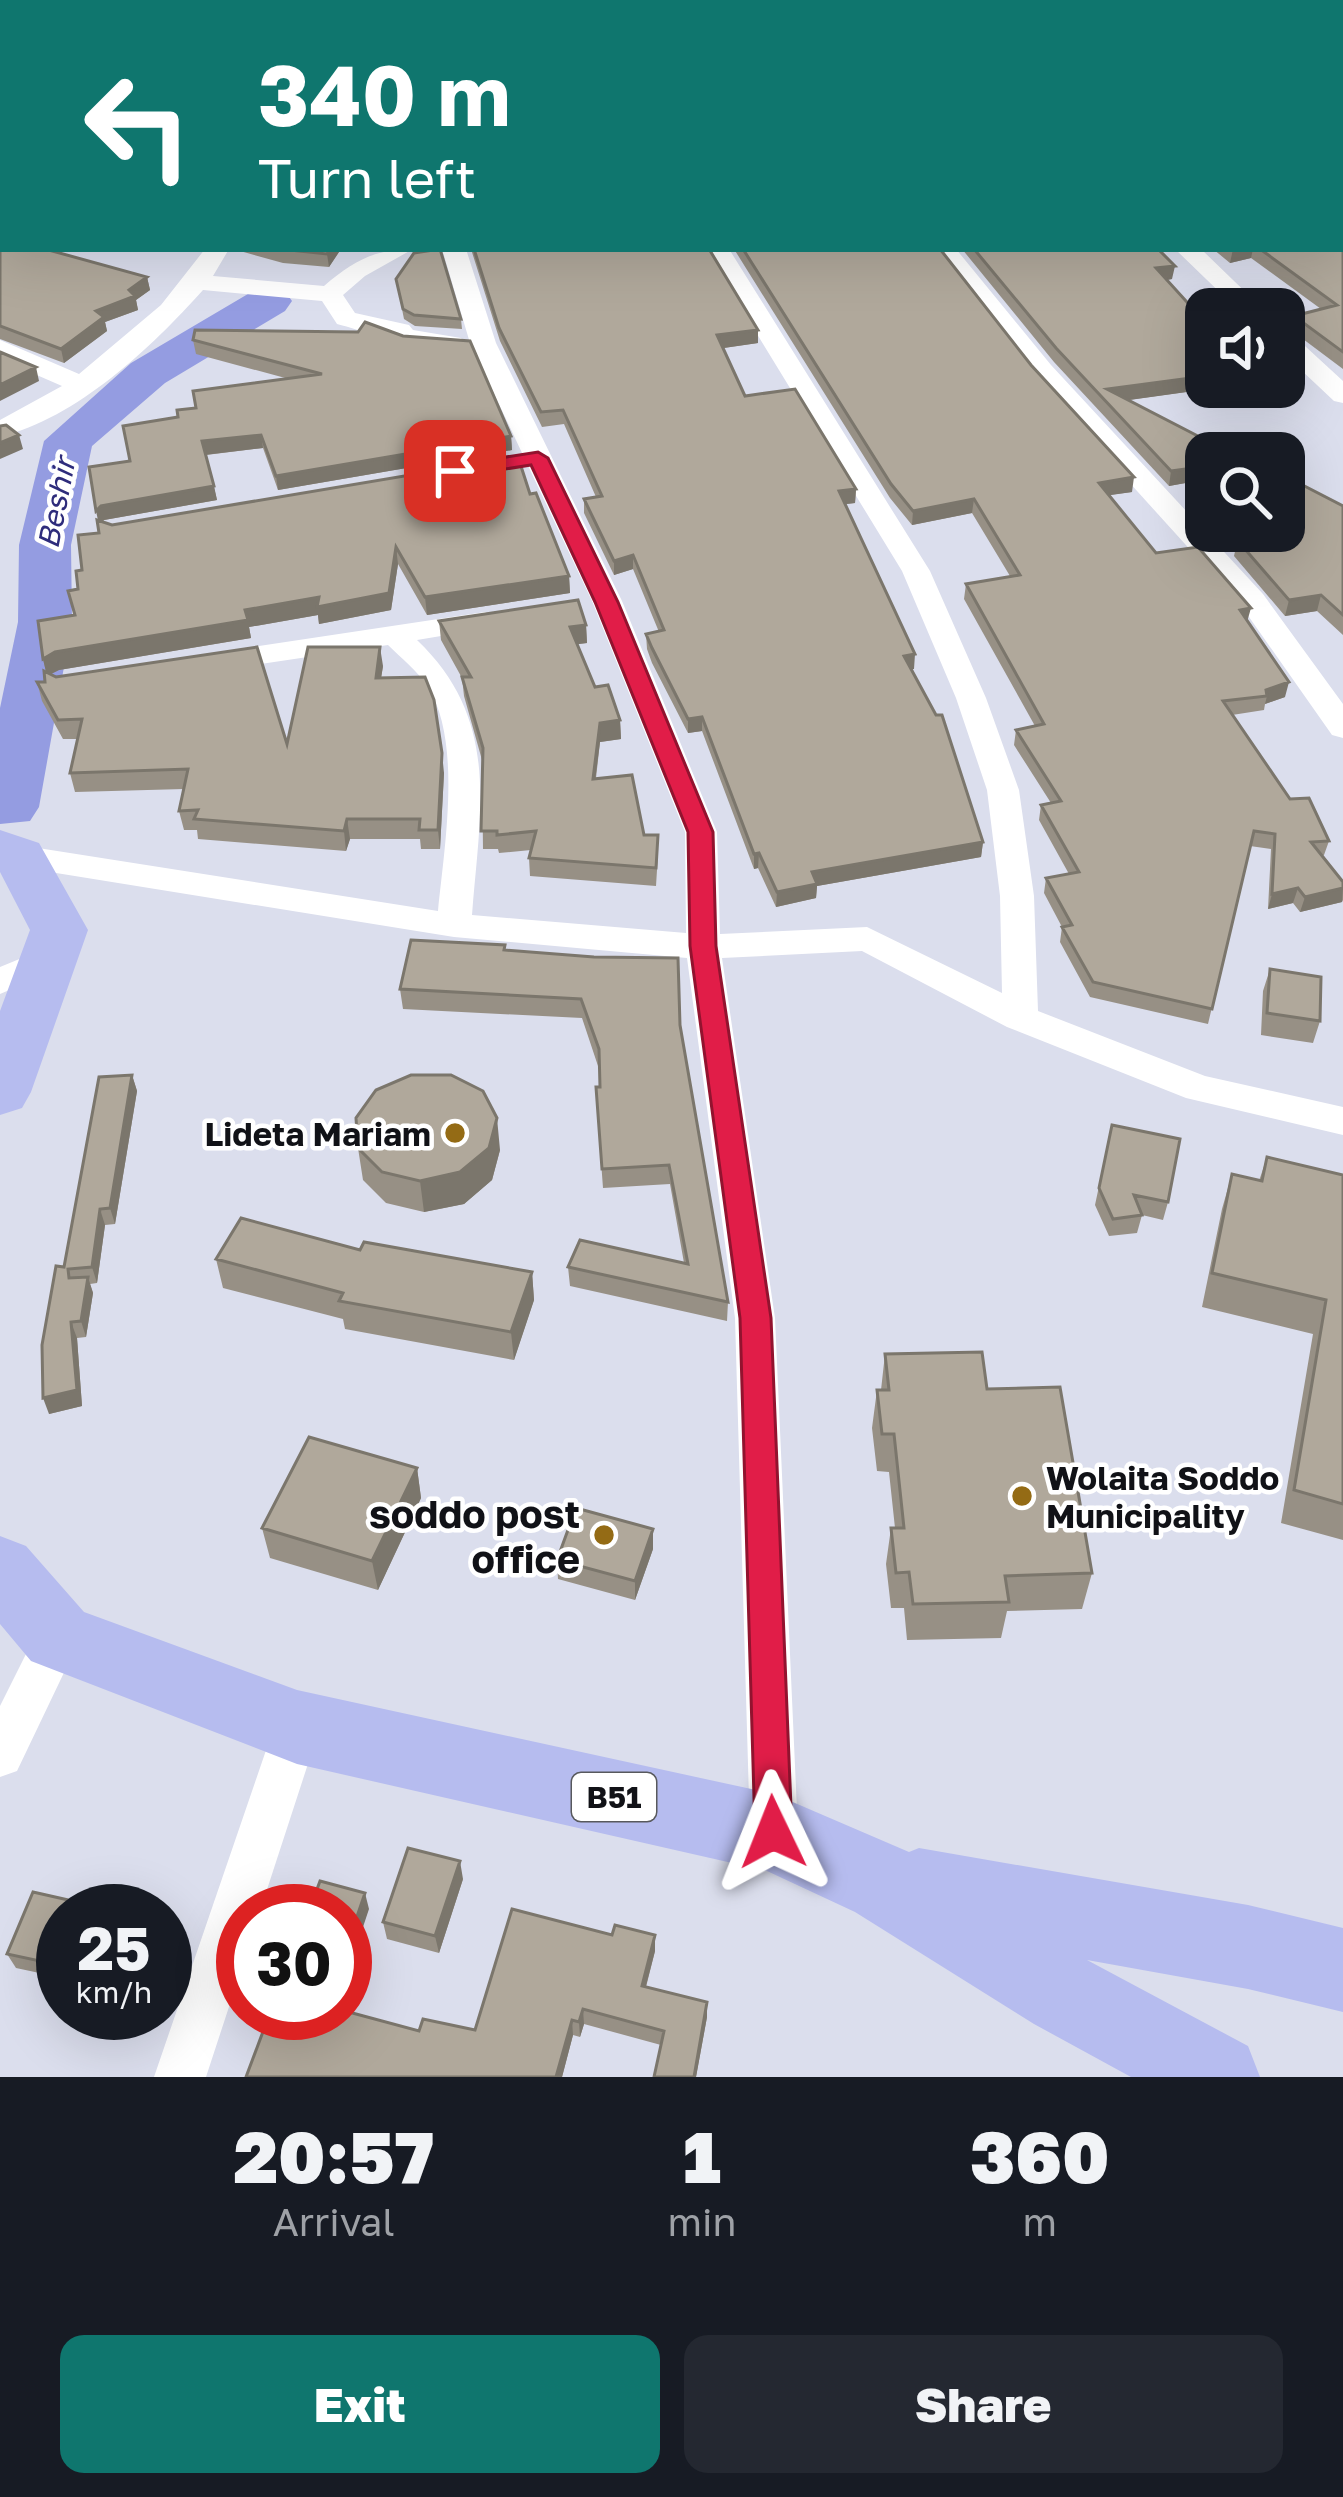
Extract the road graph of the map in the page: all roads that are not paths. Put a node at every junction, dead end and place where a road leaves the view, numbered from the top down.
1 (215, 252) edge
2 (395, 252) edge
3 (455, 252) edge
4 (718, 252) edge
5 (946, 252) edge
6 (1190, 252) edge
7 (200, 282) junction
8 (1229, 288) edge
9 (330, 294) junction
10 (482, 344) junction
11 (0, 348) edge
12 (1305, 360) edge
13 (81, 384) junction
14 (1343, 395) edge
15 (0, 430) edge
16 (513, 617) edge
17 (396, 636) junction
18 (172, 667) edge
19 (1343, 728) edge
20 (10, 853) edge
21 (454, 925) junction
22 (703, 946) junction
23 (26, 969) edge
24 (1020, 1018) junction
25 (0, 1092) edge
26 (1343, 1121) edge
27 (0, 1569) edge
28 (58, 1636) junction
29 (297, 1727) junction
30 (0, 1755) edge
31 (773, 1832) junction
32 (884, 1883) junction
33 (1343, 1970) edge
34 (180, 2077) edge
35 (1216, 2077) edge

1 - 7 street
2 - 9 street
3 - 10 street
4 - 24 street
5 - 19 street
6 - 8 street
7 - 9 street
7 - 13 street
9 - 10 street
10 - 22 street
11 - 13 street
12 - 14 street
13 - 15 street
16 - 17 street
17 - 18 street
17 - 21 street
20 - 21 street
20 - 23 highway
21 - 22 street
22 - 24 street
22 - 31 street
23 - 25 highway
24 - 26 street
27 - 28 highway, B51
28 - 29 highway, B51
28 - 30 street
29 - 31 highway, B51
29 - 34 street
31 - 32 highway, B51
32 - 33 highway
32 - 35 highway, B51

